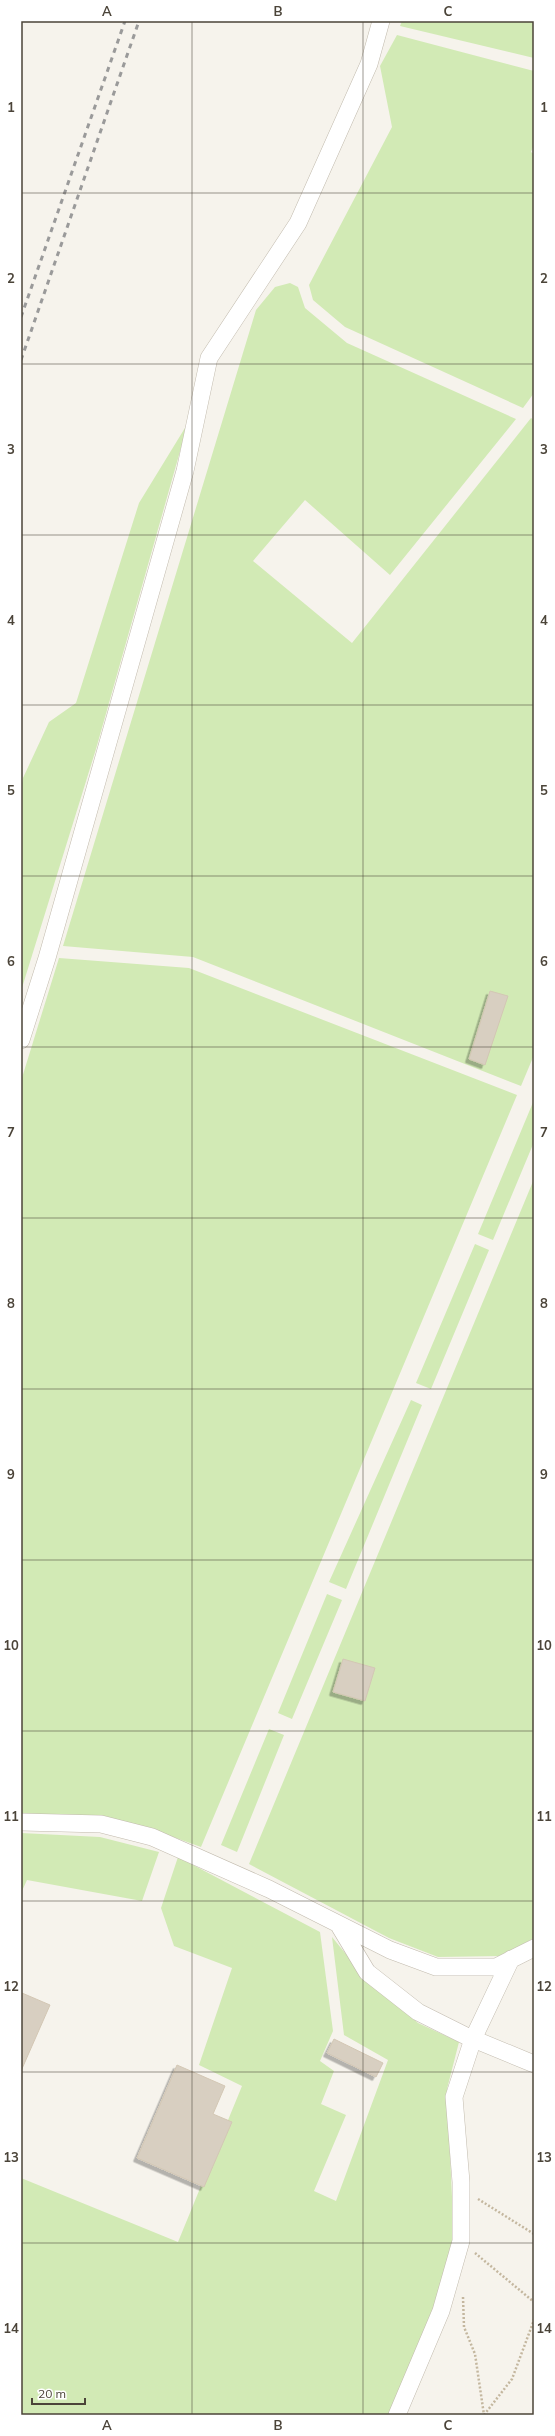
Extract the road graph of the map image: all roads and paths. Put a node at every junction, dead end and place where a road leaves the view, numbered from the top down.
1 (382, 24) edge
2 (21, 1040) edge
3 (21, 1822) edge
4 (340, 1927) junction
5 (534, 1948) edge
6 (511, 1959) junction
7 (473, 2039) junction
8 (534, 2064) edge
9 (461, 2188) junction
10 (534, 2234) edge
11 (461, 2241) junction
12 (463, 2296) dead end
13 (534, 2302) edge
14 (534, 2320) edge
15 (397, 2415) edge
16 (484, 2415) edge

1 - 2 street
3 - 4 street
4 - 6 street
4 - 7 street
5 - 6 street
6 - 7 street
7 - 8 street
7 - 9 street
9 - 10 path
9 - 11 street
11 - 13 path
11 - 15 street
12 - 16 path
14 - 16 path

